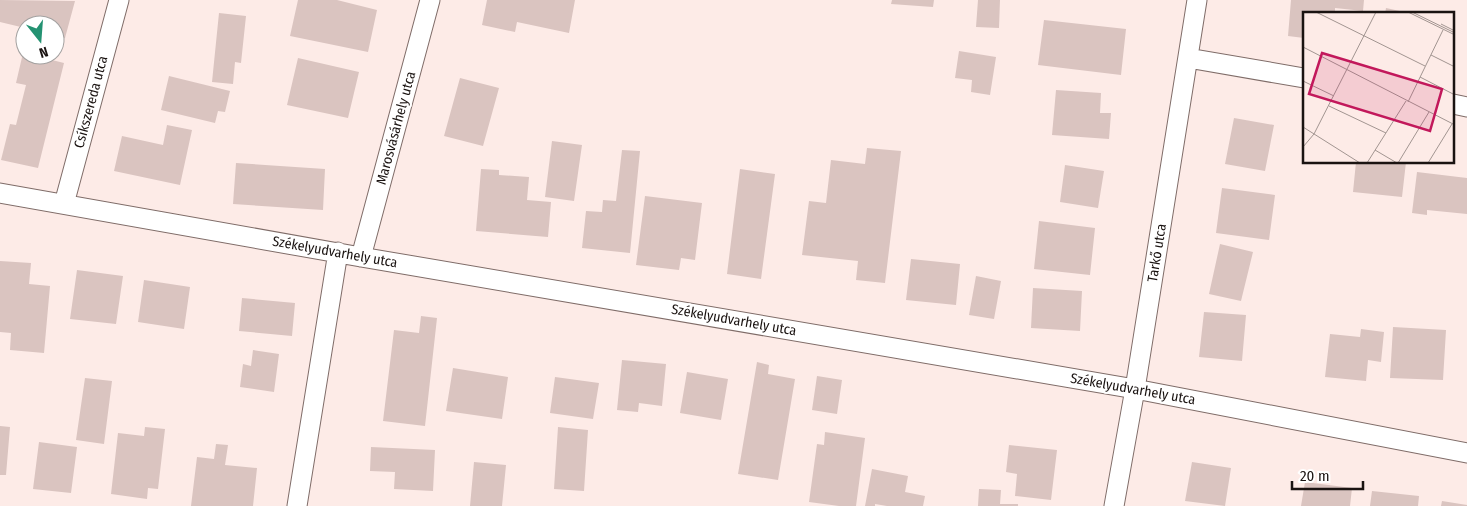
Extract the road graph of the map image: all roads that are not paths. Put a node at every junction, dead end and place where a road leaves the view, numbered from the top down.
1 (119, 0) edge
2 (430, 0) edge
3 (1198, 0) edge
4 (1188, 58) junction
5 (1303, 78) edge
6 (1454, 104) edge
7 (1467, 107) edge
8 (0, 193) edge
9 (64, 204) junction
10 (338, 252) junction
11 (361, 257) junction
12 (1135, 389) junction
13 (1467, 453) edge
14 (297, 506) edge
15 (1114, 506) edge

1 - 9 street, Csíkszereda utca
2 - 11 street, Marosvásárhely utca
3 - 4 street, Tarkő utca
4 - 5 street
4 - 12 street, Tarkő utca
6 - 7 street
8 - 9 street, Székelyudvarhely utca
9 - 10 street, Székelyudvarhely utca
10 - 11 street, Székelyudvarhely utca
10 - 14 street
11 - 12 street, Székelyudvarhely utca
12 - 13 street, Székelyudvarhely utca
12 - 15 street, Tarkő utca

